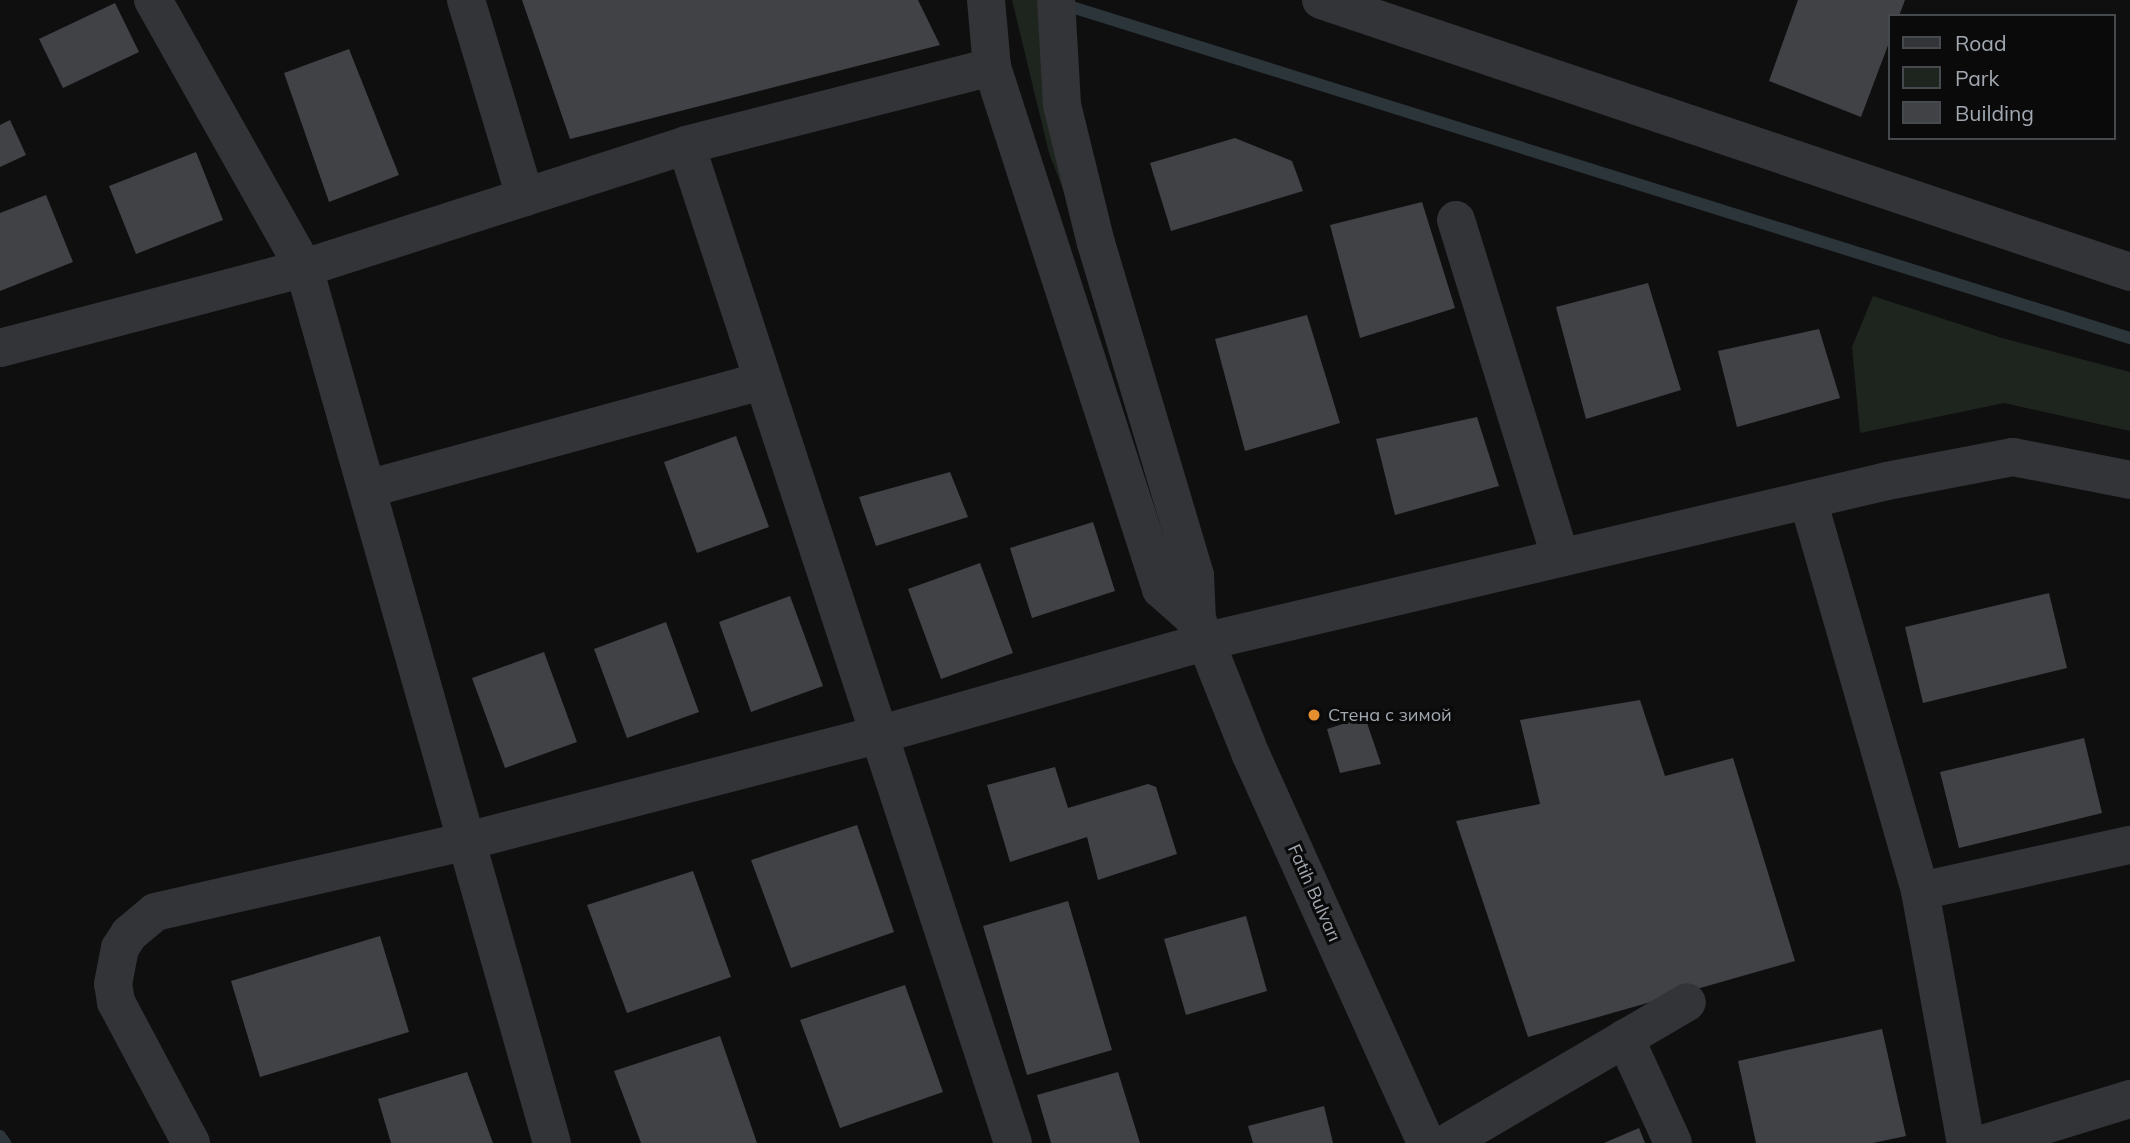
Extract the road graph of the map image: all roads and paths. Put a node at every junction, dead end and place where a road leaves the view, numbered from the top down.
1 (153, 0) edge
2 (466, 0) edge
3 (1321, 0) edge
4 (1057, 18) edge
5 (989, 35) edge
6 (687, 145) junction
7 (525, 197) junction
8 (1456, 220) dead end
9 (304, 268) junction
10 (2130, 272) edge
11 (0, 348) edge
12 (763, 381) junction
13 (2130, 480) edge
14 (367, 489) junction
15 (1808, 500) junction
16 (1560, 555) junction
17 (1202, 631) junction
18 (878, 735) junction
19 (467, 841) junction
20 (2130, 845) edge
21 (1920, 891) junction
22 (1687, 1002) dead end
23 (1625, 1038) junction
24 (2130, 1099) edge
25 (191, 1143) edge
26 (552, 1143) edge
27 (1013, 1143) edge
28 (1426, 1143) edge
29 (1447, 1143) edge
30 (1673, 1143) edge
31 (1966, 1143) edge
32 (1986, 1143) edge

1 - 9 street
2 - 7 street
3 - 10 street
4 - 17 street
5 - 6 street
5 - 17 street
6 - 7 street
6 - 12 street
7 - 9 street
8 - 16 street
9 - 11 street
9 - 14 street
12 - 14 street
12 - 18 street
13 - 15 street
14 - 19 street
15 - 16 street
15 - 21 street
16 - 17 street
17 - 18 street
17 - 28 street, Fatih Bulvarı
18 - 19 street
18 - 27 street
19 - 25 street
19 - 26 street
20 - 21 street
21 - 31 street
22 - 23 street
23 - 29 street
23 - 30 street
24 - 32 street

